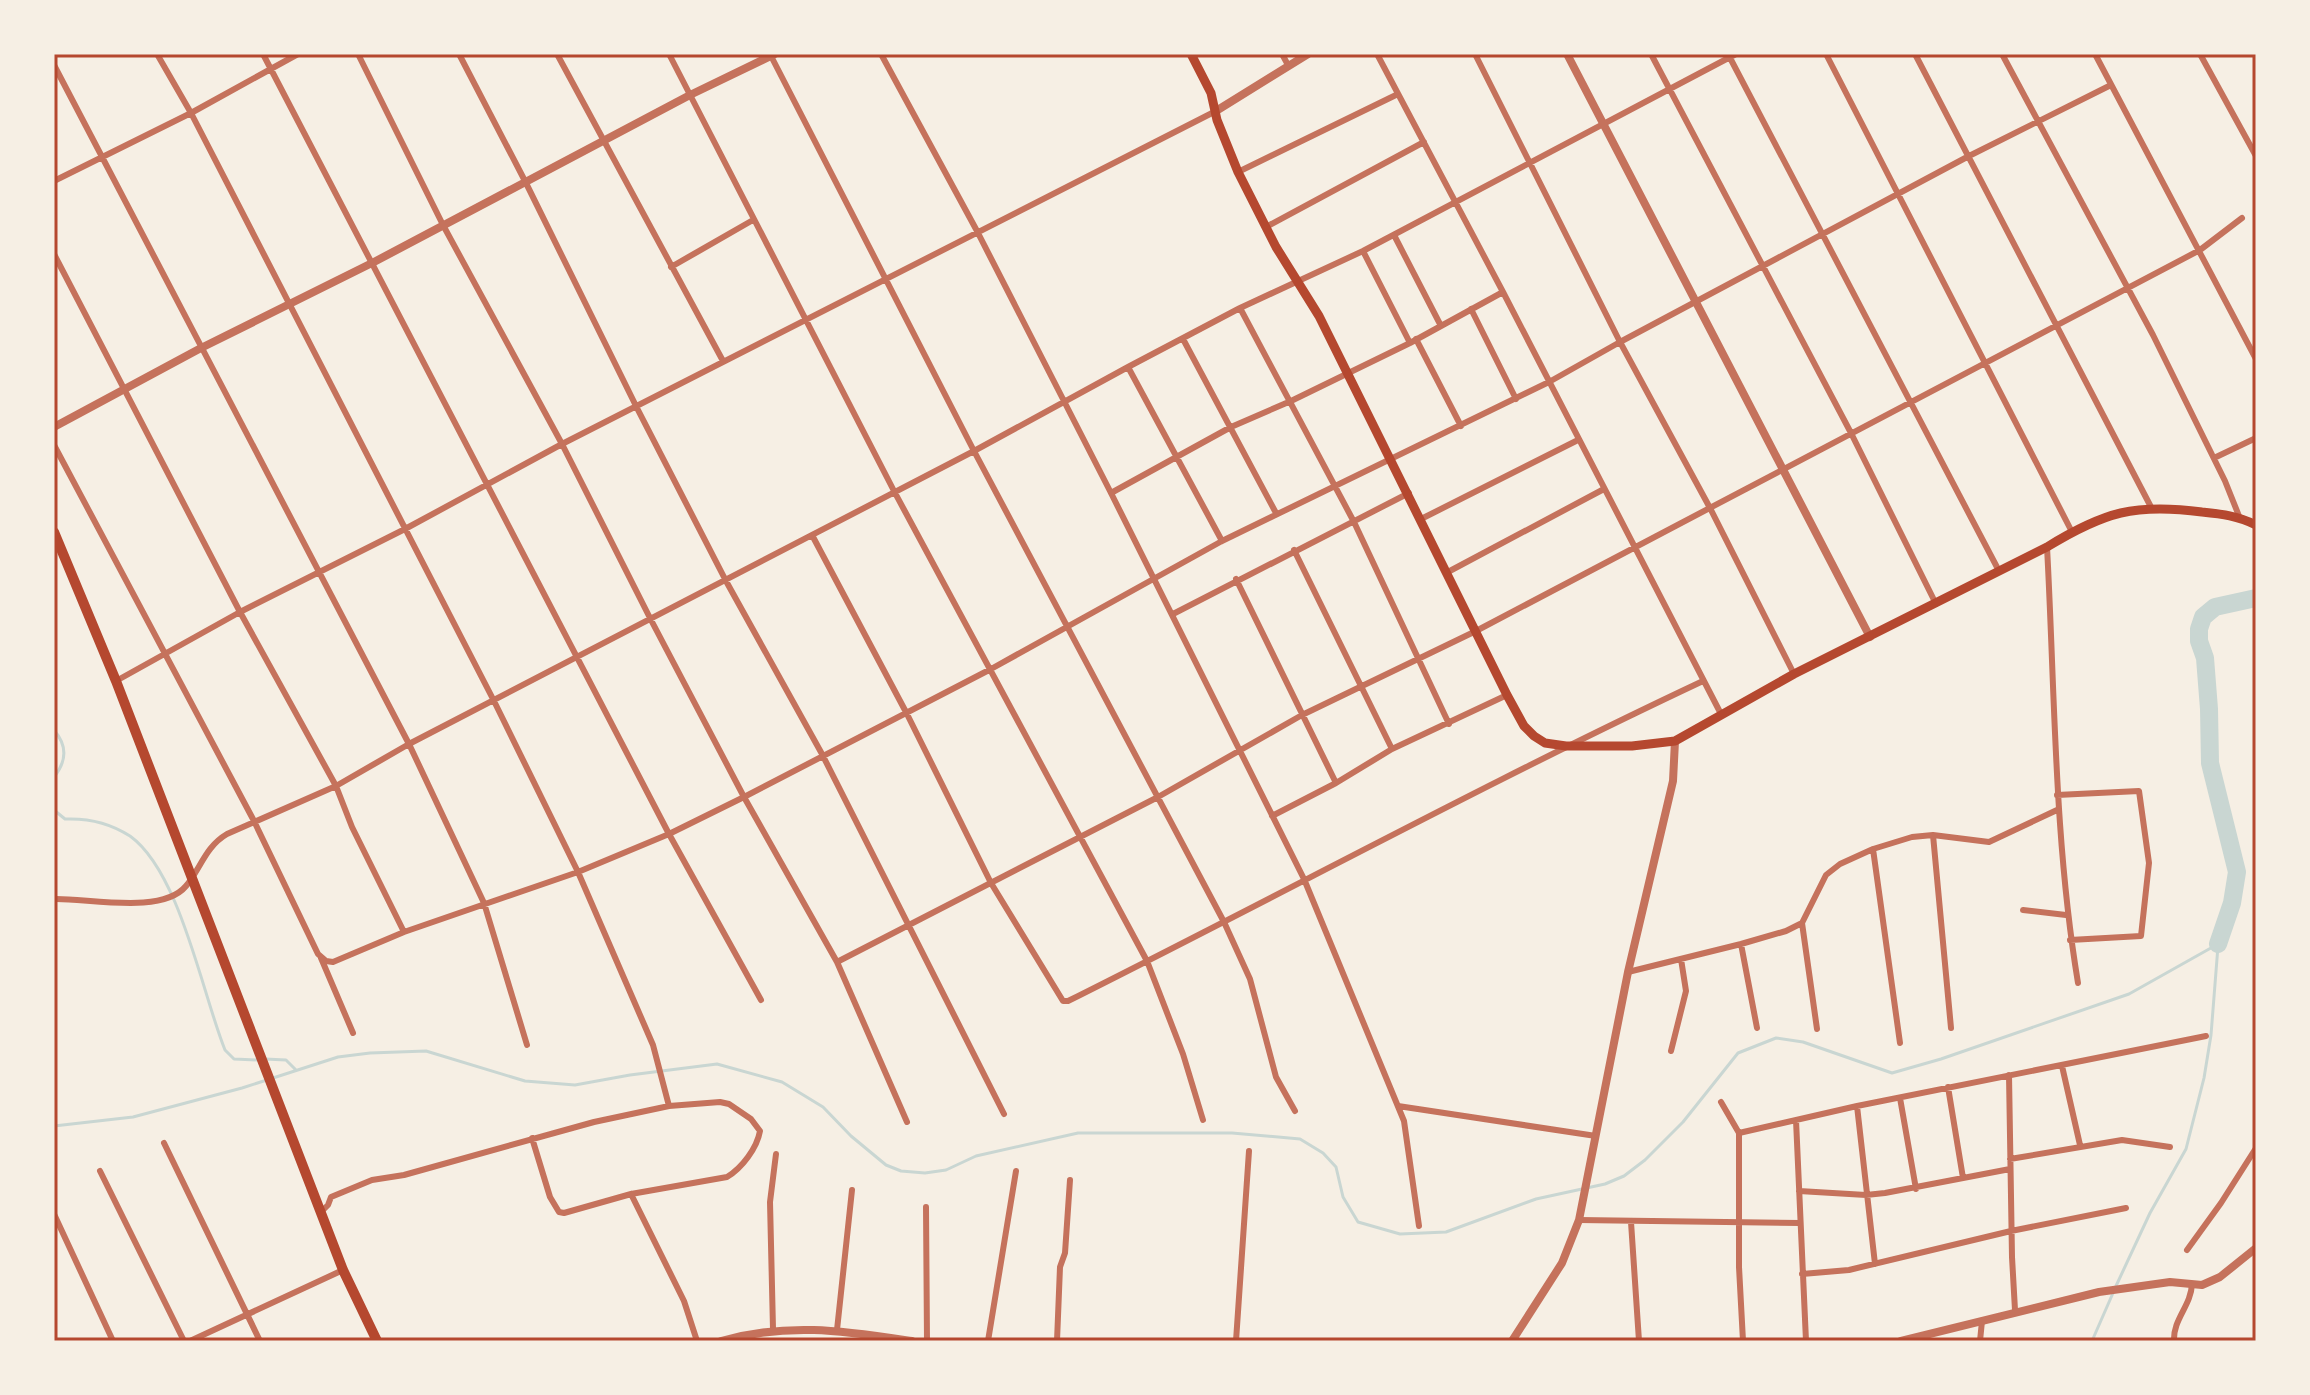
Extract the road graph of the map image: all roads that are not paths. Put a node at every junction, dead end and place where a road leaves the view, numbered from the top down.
1 (157, 54) edge
2 (263, 54) edge
3 (298, 54) edge
4 (358, 54) edge
5 (459, 54) edge
6 (557, 54) edge
7 (669, 54) edge
8 (881, 54) edge
9 (1191, 54) edge
10 (1282, 54) edge
11 (1308, 54) edge
12 (1377, 54) edge
13 (1475, 54) edge
14 (1567, 54) edge
15 (1651, 54) edge
16 (1826, 54) edge
17 (1915, 54) edge
18 (2002, 54) edge
19 (2095, 54) edge
20 (2200, 54) edge
21 (772, 55) edge
22 (1731, 55) edge
23 (54, 65) edge
24 (1288, 65) junction
25 (271, 69) junction
26 (2111, 85) junction
27 (1669, 89) junction
28 (1398, 94) junction
29 (690, 95) junction
30 (1216, 111) junction
31 (191, 113) junction
32 (2039, 121) junction
33 (1603, 122) junction
34 (603, 142) junction
35 (1424, 142) junction
36 (102, 155) junction
37 (1969, 156) junction
38 (2256, 156) edge
39 (1529, 163) junction
40 (1238, 172) junction
41 (54, 181) edge
42 (526, 183) junction
43 (1899, 194) junction
44 (1455, 203) junction
45 (2242, 218) dead end
46 (753, 220) junction
47 (443, 225) junction
48 (1266, 227) junction
49 (977, 231) junction
50 (1394, 235) junction
51 (1822, 235) junction
52 (2200, 250) junction
53 (1363, 251) junction
54 (54, 254) edge
55 (374, 262) junction
56 (671, 267) junction
57 (1763, 267) junction
58 (885, 279) junction
59 (1300, 282) junction
60 (2127, 287) junction
61 (1503, 292) junction
62 (1697, 300) junction
63 (290, 304) junction
64 (1240, 308) junction
65 (1471, 309) junction
66 (804, 320) junction
67 (2058, 324) junction
68 (1441, 326) junction
69 (1183, 339) junction
70 (1413, 341) junction
71 (1620, 342) junction
72 (201, 348) junction
73 (2256, 359) edge
74 (723, 361) junction
75 (1986, 362) junction
76 (1128, 367) junction
77 (1348, 372) junction
78 (1549, 382) junction
79 (124, 389) junction
80 (1516, 399) junction
81 (1291, 401) junction
82 (1910, 402) junction
83 (1063, 403) junction
84 (637, 408) junction
85 (1461, 426) junction
86 (54, 427) edge
87 (1231, 427) junction
88 (1851, 433) junction
89 (2256, 438) edge
90 (1578, 440) junction
91 (562, 444) junction
92 (54, 445) edge
93 (974, 451) junction
94 (1178, 456) junction
95 (2214, 458) junction
96 (1391, 460) junction
97 (1784, 467) junction
98 (487, 485) junction
99 (1336, 488) junction
100 (1604, 489) junction
101 (894, 491) junction
102 (1111, 493) junction
103 (1409, 493) junction
104 (2151, 507) junction
105 (1710, 508) junction
106 (1276, 513) junction
107 (2239, 516) junction
108 (1421, 519) junction
109 (1354, 522) junction
110 (2256, 525) edge
111 (405, 529) junction
112 (54, 532) edge
113 (2072, 532) junction
114 (812, 535) junction
115 (1222, 541) junction
116 (1634, 547) junction
117 (2047, 547) junction
118 (1294, 550) junction
119 (1999, 571) junction
120 (318, 573) junction
121 (1446, 573) junction
122 (1155, 579) junction
123 (1236, 579) junction
124 (726, 581) junction
125 (1936, 604) junction
126 (240, 612) junction
127 (1173, 614) junction
128 (650, 618) junction
129 (1067, 628) junction
130 (1476, 631) junction
131 (1870, 637) junction
132 (166, 654) junction
133 (578, 656) junction
134 (1418, 659) junction
135 (991, 669) junction
136 (1794, 674) junction
137 (116, 681) junction
138 (1703, 681) junction
139 (1360, 685) junction
140 (1507, 695) junction
141 (494, 701) junction
142 (907, 714) junction
143 (1721, 714) junction
144 (1302, 715) junction
145 (1449, 724) junction
146 (1675, 741) junction
147 (409, 744) junction
148 (1566, 746) junction
149 (1392, 749) junction
150 (1240, 750) junction
151 (822, 754) junction
152 (1336, 783) junction
153 (336, 786) junction
154 (2057, 795) junction
155 (744, 797) junction
156 (1158, 797) junction
157 (2057, 810) junction
158 (1272, 816) junction
159 (254, 821) junction
160 (669, 834) junction
161 (1933, 835) junction
162 (1079, 837) junction
163 (1873, 849) junction
164 (578, 872) junction
165 (1304, 879) junction
166 (991, 883) junction
167 (54, 899) edge
168 (484, 903) junction
169 (2023, 910) dead end
170 (2066, 915) junction
171 (1224, 922) junction
172 (1802, 923) junction
173 (910, 924) junction
174 (404, 932) junction
175 (2070, 940) junction
176 (1741, 944) junction
177 (321, 958) junction
178 (1681, 959) junction
179 (1147, 961) junction
180 (837, 962) junction
181 (1628, 972) junction
182 (2078, 983) dead end
183 (761, 1000) dead end
184 (1757, 1028) dead end
185 (1951, 1028) dead end
186 (1817, 1029) dead end
187 (353, 1033) dead end
188 (2206, 1036) dead end
189 (1900, 1043) dead end
190 (527, 1045) dead end
191 (1671, 1051) dead end
192 (2062, 1066) junction
193 (2009, 1075) junction
194 (1948, 1087) junction
195 (1900, 1098) junction
196 (1721, 1102) dead end
197 (669, 1106) junction
198 (1398, 1106) junction
199 (1857, 1106) junction
200 (1295, 1111) dead end
201 (1004, 1114) dead end
202 (1203, 1120) dead end
203 (1796, 1120) junction
204 (907, 1122) dead end
205 (1739, 1133) junction
206 (1597, 1136) junction
207 (532, 1138) junction
208 (164, 1143) dead end
209 (2080, 1145) junction
210 (2170, 1147) dead end
211 (2256, 1148) edge
212 (1249, 1151) dead end
213 (776, 1154) dead end
214 (2010, 1159) junction
215 (2010, 1169) junction
216 (100, 1171) dead end
217 (1016, 1171) dead end
218 (1963, 1178) junction
219 (1070, 1180) dead end
220 (1916, 1189) junction
221 (852, 1190) dead end
222 (1799, 1191) junction
223 (631, 1194) junction
224 (1866, 1195) junction
225 (926, 1207) dead end
226 (2126, 1208) dead end
227 (321, 1212) junction
228 (54, 1214) edge
229 (1579, 1220) junction
230 (1631, 1222) junction
231 (1800, 1223) junction
232 (1740, 1224) junction
233 (1419, 1226) dead end
234 (2011, 1231) junction
235 (2256, 1248) edge
236 (2187, 1250) dead end
237 (1875, 1264) junction
238 (343, 1270) junction
239 (1802, 1274) junction
240 (2192, 1284) junction
241 (2015, 1310) junction
242 (247, 1314) junction
243 (1982, 1321) junction
244 (773, 1329) junction
245 (837, 1330) junction
246 (113, 1341) edge
247 (187, 1341) edge
248 (260, 1341) edge
249 (377, 1341) edge
250 (697, 1341) edge
251 (721, 1341) edge
252 (912, 1341) edge
253 (927, 1341) edge
254 (988, 1341) edge
255 (1057, 1341) edge
256 (1236, 1341) edge
257 (1512, 1341) edge
258 (1639, 1341) edge
259 (1743, 1341) edge
260 (1806, 1341) edge
261 (1901, 1341) edge
262 (1980, 1341) edge
263 (2174, 1341) edge

1 - 31 street
2 - 25 street
3 - 25 street
4 - 47 street
5 - 42 street
6 - 34 street
7 - 29 street
8 - 49 street
9 - 30 main road
10 - 24 street
11 - 24 street
12 - 28 street
13 - 39 street
14 - 33 street
15 - 27 street
16 - 43 street
17 - 37 street
18 - 32 street
19 - 26 street
20 - 38 street
21 - 29 street
21 - 58 street
22 - 27 street
22 - 51 street
23 - 36 street
24 - 30 street
25 - 31 street
25 - 55 street
26 - 32 street
26 - 52 street
27 - 33 street
27 - 57 street
28 - 35 street
28 - 40 street
29 - 34 street
29 - 46 street
30 - 40 main road
30 - 49 street
31 - 36 street
31 - 63 street
32 - 37 street
32 - 60 street
33 - 39 street
33 - 62 street
34 - 42 street
34 - 56 street
35 - 44 street
35 - 48 street
36 - 41 street
36 - 72 street
37 - 43 street
37 - 67 street
39 - 44 street
39 - 71 street
40 - 48 main road
42 - 47 street
42 - 84 street
43 - 51 street
43 - 75 street
44 - 50 street
44 - 61 street
45 - 52 street
46 - 56 street
46 - 66 street
47 - 55 street
47 - 91 street
48 - 59 main road
49 - 58 street
49 - 83 street
50 - 53 street
50 - 68 street
51 - 57 street
51 - 82 street
52 - 60 street
52 - 73 street
53 - 59 street
53 - 70 street
54 - 79 street
55 - 63 street
55 - 98 street
56 - 74 street
57 - 62 street
57 - 88 street
58 - 66 street
58 - 93 street
59 - 64 street
59 - 77 main road
60 - 67 street
60 - 95 street
61 - 65 street
61 - 78 street
62 - 71 street
62 - 97 street
63 - 72 street
63 - 111 street
64 - 69 street
64 - 81 street
65 - 68 street
65 - 80 street
66 - 74 street
66 - 101 street
67 - 75 street
67 - 104 street
68 - 70 street
69 - 76 street
69 - 87 street
70 - 77 street
70 - 85 street
71 - 78 street
71 - 105 street
72 - 79 street
72 - 120 street
74 - 84 street
75 - 82 street
75 - 113 street
76 - 83 street
76 - 94 street
77 - 81 street
77 - 96 main road
78 - 80 street
78 - 90 street
79 - 86 street
79 - 126 street
80 - 85 street
81 - 87 street
81 - 99 street
82 - 88 street
82 - 119 street
83 - 93 street
83 - 102 street
84 - 91 street
84 - 124 street
85 - 96 street
87 - 94 street
87 - 106 street
88 - 97 street
88 - 125 street
89 - 95 street
90 - 100 street
90 - 108 street
91 - 98 street
91 - 128 street
92 - 132 street
93 - 101 street
93 - 129 street
94 - 102 street
94 - 115 street
95 - 107 street
96 - 99 street
96 - 103 main road
97 - 105 street
97 - 131 street
98 - 111 street
98 - 133 street
99 - 106 street
99 - 109 street
100 - 116 street
100 - 121 street
101 - 114 street
101 - 135 street
102 - 122 street
103 - 108 main road
103 - 109 street
104 - 107 main road
104 - 113 main road
105 - 116 street
105 - 136 street
106 - 115 street
107 - 110 main road
108 - 121 main road
109 - 118 street
109 - 134 street
111 - 120 street
111 - 141 street
112 - 137 main road
113 - 117 main road
114 - 124 street
114 - 142 street
115 - 122 street
116 - 130 street
116 - 138 street
117 - 119 main road
117 - 154 street
118 - 123 street
118 - 139 street
119 - 125 main road
120 - 126 street
120 - 147 street
121 - 130 main road
122 - 127 street
122 - 129 street
123 - 127 street
123 - 144 street
124 - 128 street
124 - 151 street
125 - 131 main road
126 - 132 street
126 - 153 street
127 - 150 street
128 - 133 street
128 - 155 street
129 - 135 street
129 - 156 street
130 - 134 street
130 - 140 main road
131 - 136 main road
132 - 137 street
132 - 159 street
133 - 141 street
133 - 160 street
134 - 139 street
134 - 145 street
135 - 142 street
135 - 162 street
136 - 143 main road
137 - 227 main road
138 - 143 street
138 - 148 street
139 - 144 street
139 - 149 street
140 - 145 street
140 - 148 main road
141 - 147 street
141 - 164 street
142 - 151 street
142 - 166 street
143 - 146 main road
144 - 150 street
144 - 152 street
145 - 149 street
146 - 148 main road
146 - 181 street
147 - 153 street
147 - 168 street
148 - 165 street
149 - 152 street
150 - 156 street
150 - 158 street
151 - 155 street
151 - 173 street
152 - 158 street
153 - 159 street
153 - 174 street
154 - 157 street
154 - 175 street
155 - 160 street
155 - 180 street
156 - 162 street
156 - 171 street
157 - 161 street
157 - 170 street
158 - 165 street
159 - 167 street
159 - 177 street
160 - 164 street
160 - 183 street
161 - 163 street
161 - 185 street
162 - 166 street
162 - 179 street
163 - 172 street
163 - 189 street
164 - 168 street
164 - 197 street
165 - 171 street
165 - 198 street
166 - 173 street
166 - 179 street
168 - 174 street
168 - 190 street
169 - 170 street
170 - 175 street
171 - 179 street
171 - 200 street
172 - 176 street
172 - 186 street
173 - 180 street
173 - 201 street
174 - 177 street
175 - 182 street
176 - 178 street
176 - 184 street
177 - 187 street
178 - 181 street
178 - 191 street
179 - 202 street
180 - 204 street
181 - 206 street
188 - 192 street
192 - 193 street
192 - 209 street
193 - 194 street
193 - 214 street
194 - 195 street
194 - 218 street
195 - 199 street
195 - 220 street
196 - 205 street
197 - 207 street
197 - 223 street
198 - 206 street
198 - 233 street
199 - 203 street
199 - 224 street
203 - 205 street
203 - 222 street
205 - 232 street
206 - 229 street
207 - 223 street
207 - 227 street
208 - 242 street
209 - 210 street
209 - 214 street
211 - 236 street
212 - 256 street
213 - 244 street
214 - 215 street
215 - 218 street
215 - 234 street
216 - 247 street
217 - 254 street
218 - 220 street
219 - 255 street
220 - 224 street
221 - 245 street
222 - 224 street
222 - 231 street
223 - 250 street
224 - 237 street
225 - 253 street
226 - 234 street
227 - 238 main road
228 - 246 street
229 - 230 street
229 - 257 street
230 - 232 street
230 - 258 street
231 - 232 street
231 - 239 street
232 - 259 street
234 - 237 street
234 - 241 street
235 - 240 street
237 - 239 street
238 - 242 street
238 - 249 main road
239 - 260 street
240 - 241 street
240 - 263 street
241 - 243 street
242 - 247 street
242 - 248 street
243 - 261 street
243 - 262 street
244 - 245 street
244 - 251 street
245 - 252 street

